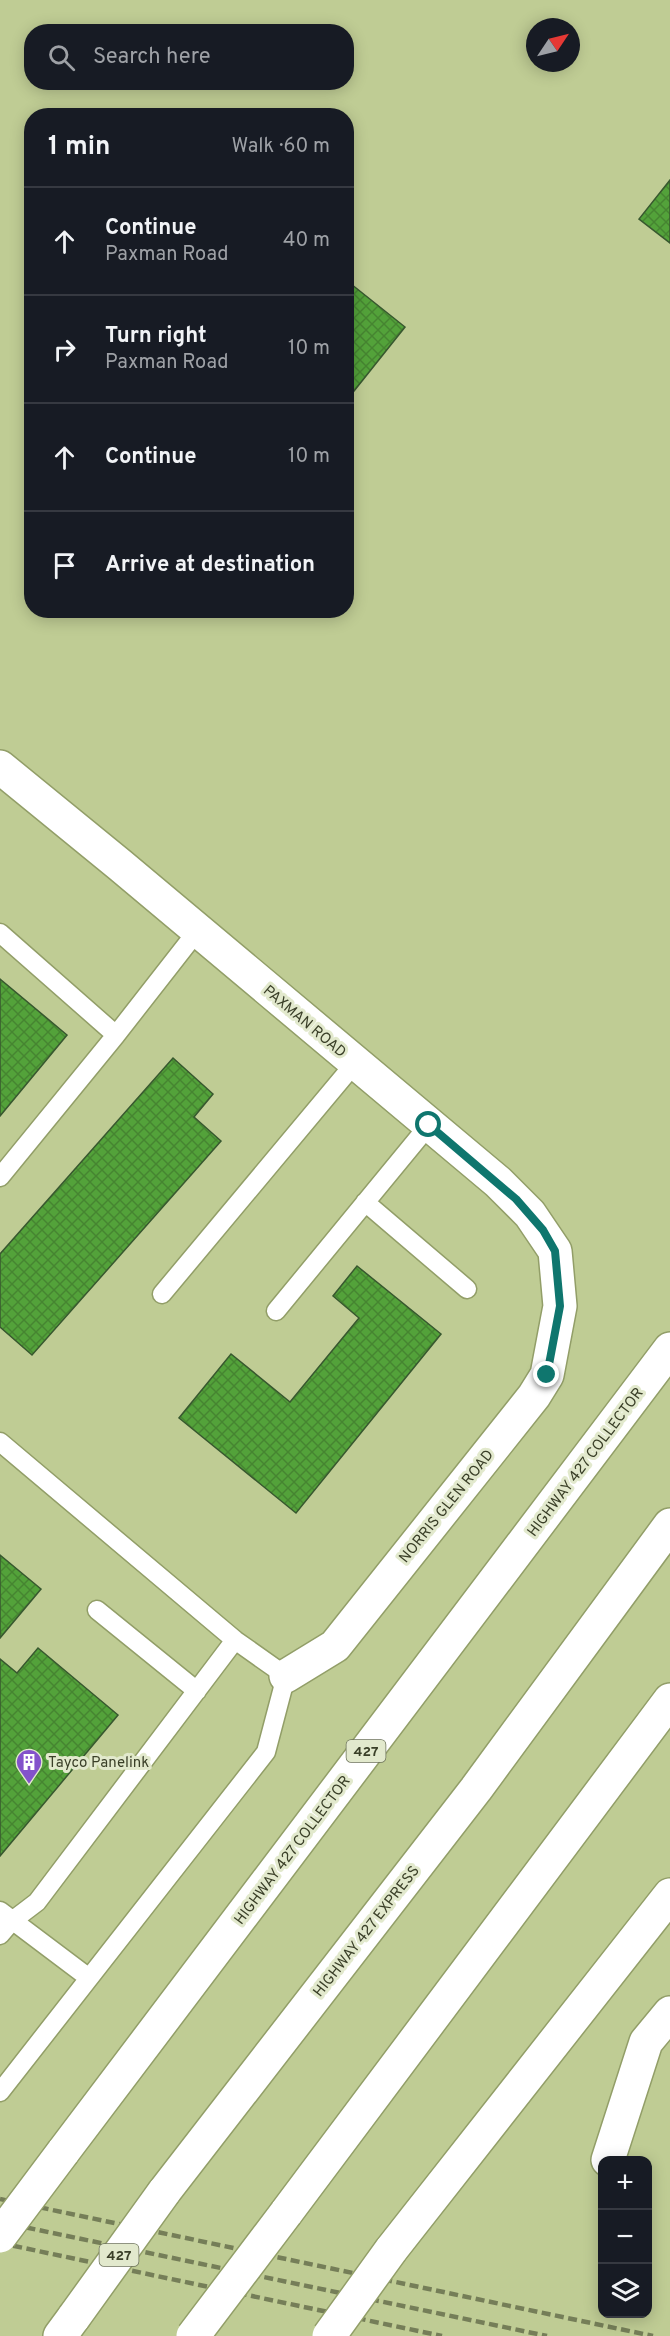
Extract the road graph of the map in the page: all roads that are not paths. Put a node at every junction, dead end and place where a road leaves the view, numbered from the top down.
1 (0, 767) edge
2 (198, 930) junction
3 (0, 933) edge
4 (116, 1035) junction
5 (355, 1063) junction
6 (429, 1125) junction
7 (0, 1177) edge
8 (365, 1202) junction
9 (467, 1289) dead end
10 (162, 1294) dead end
11 (560, 1306) joint
12 (276, 1311) dead end
13 (670, 1349) edge
14 (0, 1442) edge
15 (670, 1525) edge
16 (97, 1610) dead end
17 (235, 1640) junction
18 (286, 1676) junction
19 (197, 1691) junction
20 (670, 1700) edge
21 (670, 1895) edge
22 (4, 1922) edge
23 (89, 1978) junction
24 (670, 2013) edge
25 (0, 2092) edge
26 (609, 2156) edge
27 (0, 2236) edge
28 (67, 2327) edge
29 (193, 2336) edge
30 (329, 2336) edge

1 - 2 main road, PAXMAN ROAD
2 - 4 lane
2 - 5 main road, PAXMAN ROAD
3 - 4 lane
4 - 7 lane
5 - 6 main road, PAXMAN ROAD
5 - 10 lane
6 - 8 lane
6 - 11 main road, PAXMAN ROAD
8 - 9 lane
8 - 12 lane
11 - 18 main road, NORRIS GLEN ROAD
13 - 27 main road, HIGHWAY 427 COLLECTOR / 427, bridge
14 - 17 lane
15 - 28 main road, HIGHWAY 427 EXPRESS / 427, bridge
16 - 19 lane
17 - 18 lane
17 - 19 lane
18 - 23 lane
19 - 22 lane
20 - 29 main road, bridge
21 - 30 main road, bridge
22 - 23 lane
23 - 25 lane
24 - 26 main road

